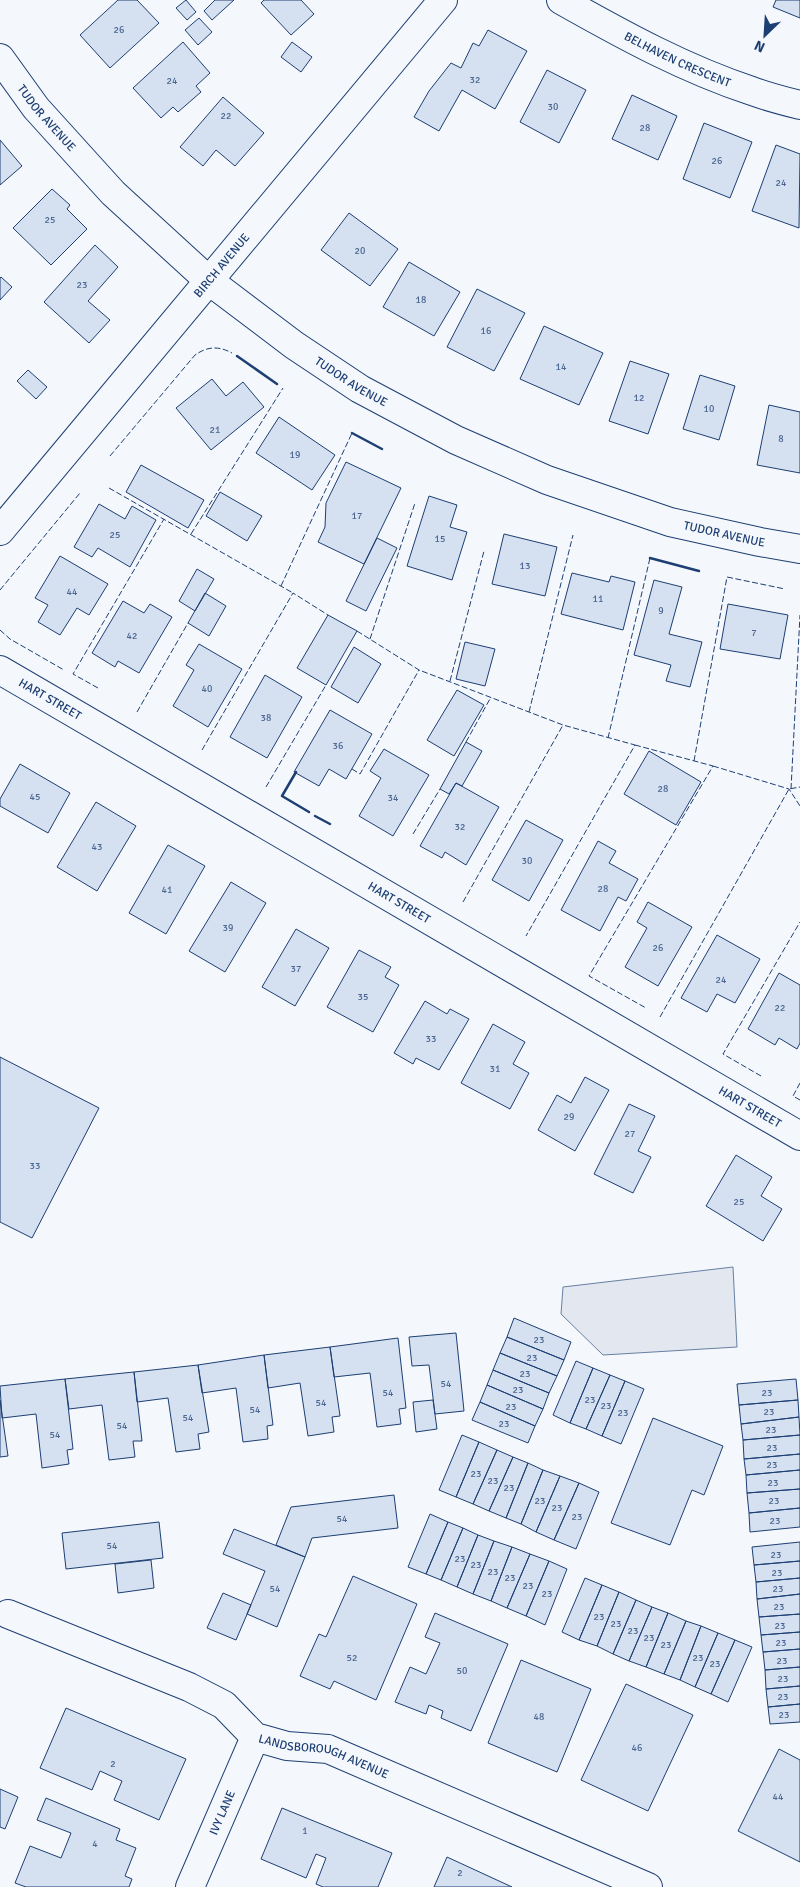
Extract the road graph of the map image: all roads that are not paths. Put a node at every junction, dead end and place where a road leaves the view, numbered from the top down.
1 (443, 0) edge
2 (562, 0) edge
3 (0, 58) edge
4 (800, 105) edge
5 (208, 280) junction
6 (0, 531) edge
7 (800, 549) edge
8 (0, 670) edge
9 (800, 1136) edge
10 (8, 1614) dead end
11 (255, 1737) junction
12 (594, 1877) edge
13 (190, 1887) edge
14 (648, 1887) edge

1 - 5 street, BIRCH AVENUE
2 - 4 street, BELHAVEN CRESCENT
3 - 5 street, TUDOR AVENUE
5 - 6 street, BIRCH AVENUE
5 - 7 street, TUDOR AVENUE
8 - 9 street, HART STREET
10 - 11 street, LANDSBOROUGH AVENUE
11 - 12 street, LANDSBOROUGH AVENUE
11 - 13 street, IVY LANE
12 - 14 street, LANDSBOROUGH AVENUE

